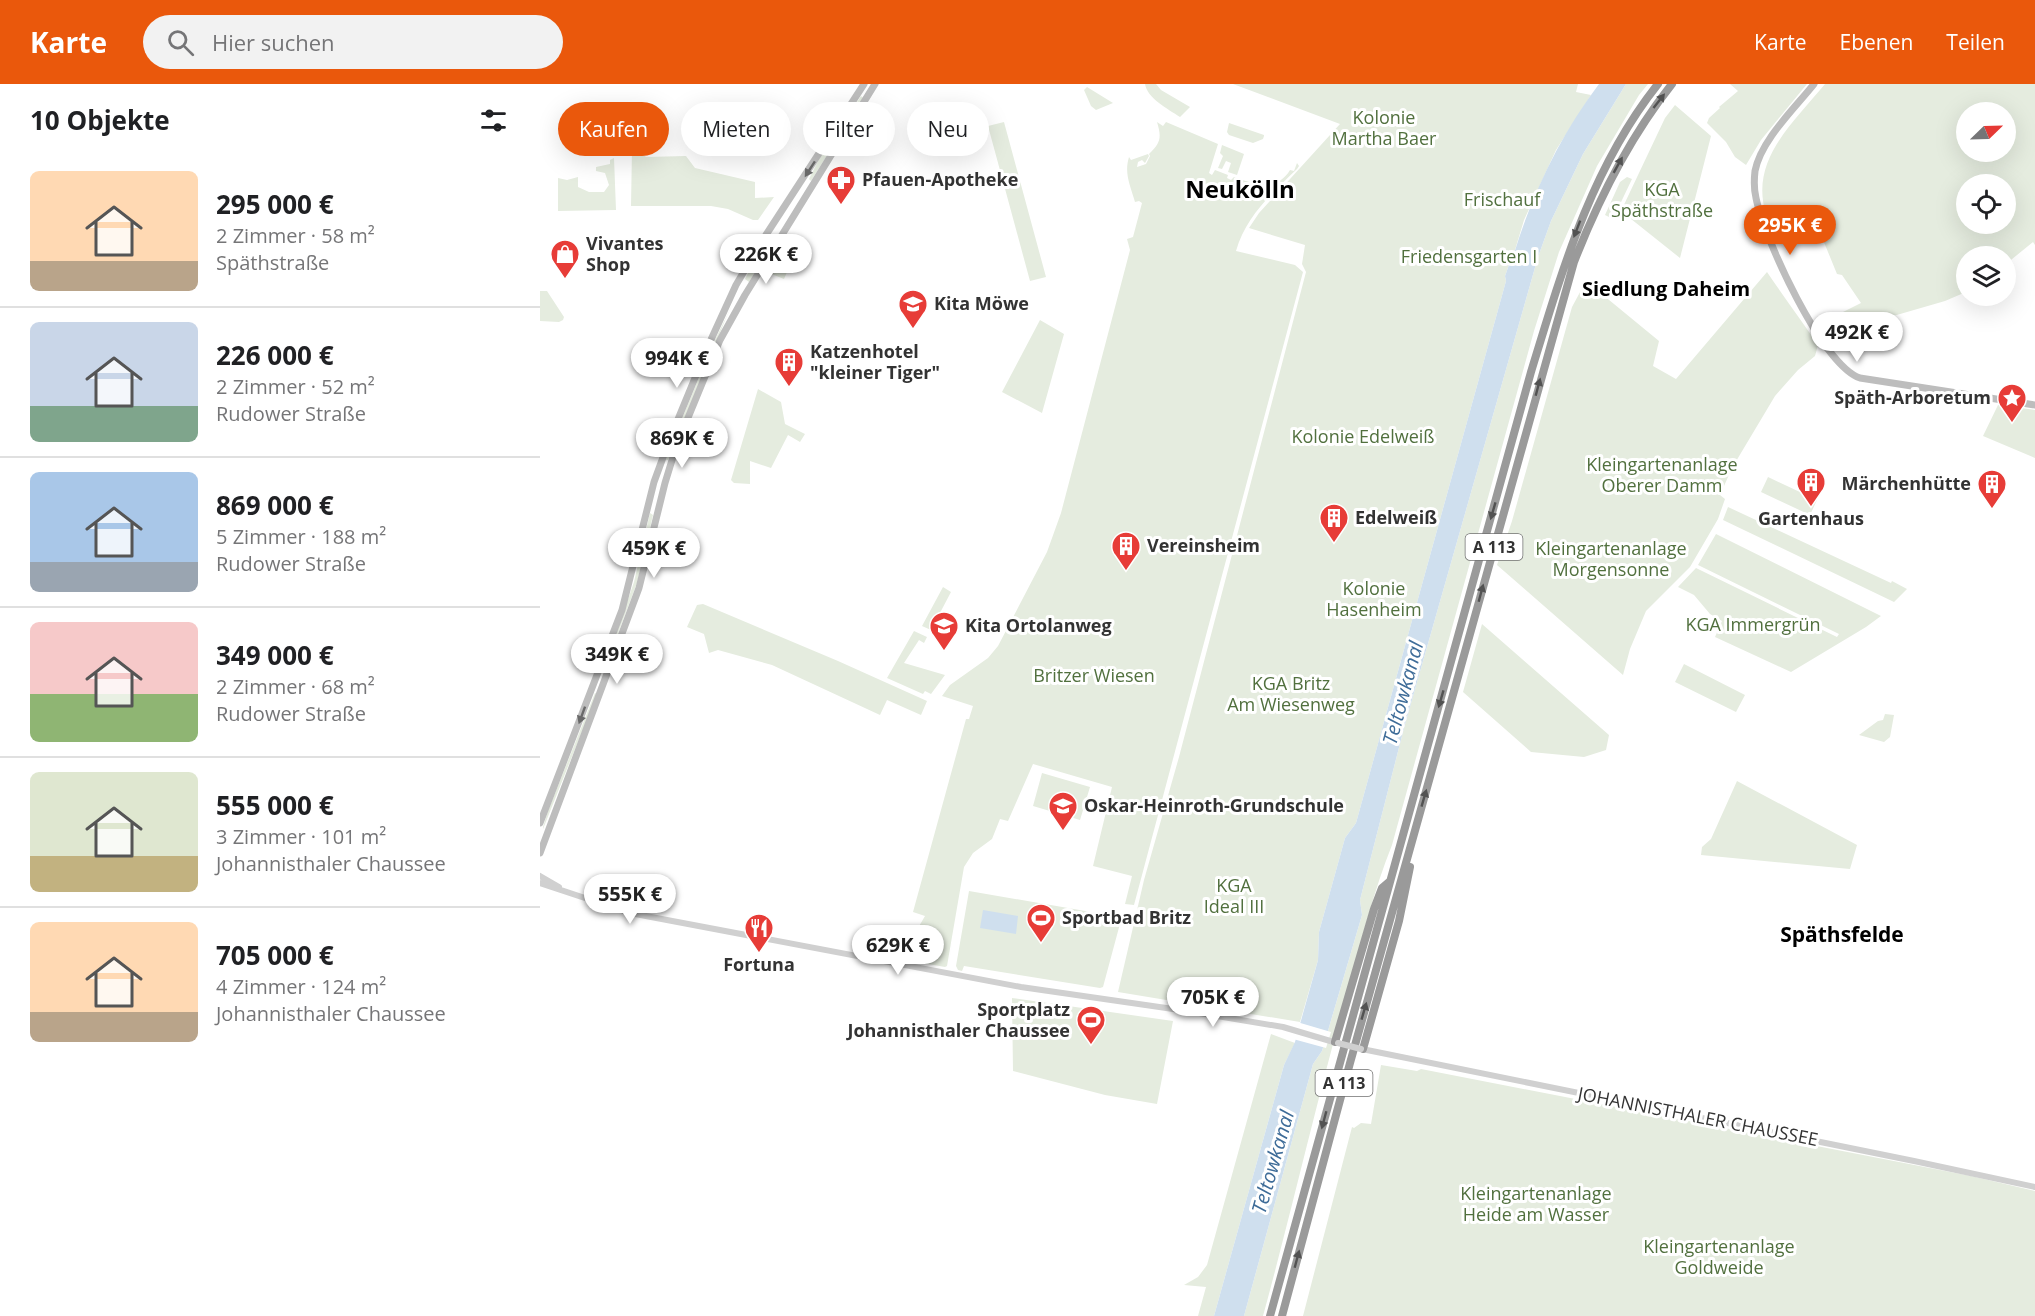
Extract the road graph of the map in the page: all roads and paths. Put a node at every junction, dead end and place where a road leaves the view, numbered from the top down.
1 (864, 84) edge
2 (875, 84) edge
3 (1658, 84) edge
4 (1672, 84) edge
5 (1814, 84) edge
6 (2035, 405) edge
7 (540, 824) edge
8 (543, 833) edge
9 (1409, 851) junction
10 (540, 853) edge
11 (540, 876) edge
12 (1389, 882) junction
13 (540, 883) edge
14 (559, 888) junction
15 (1334, 1042) junction
16 (1362, 1049) junction
17 (2035, 1187) edge
18 (1270, 1316) edge
19 (1281, 1316) edge

1 -> 7 main road
2 - 8 main road
3 -> 12 highway, A 113
9 -> 4 highway, A 113
5 - 6 main road
8 - 10 main road
9 - 16 highway
19 -> 9 highway, A 113
11 - 14 street
12 - 15 highway
12 -> 18 highway, A 113
13 - 14 street
14 - 15 street
15 - 16 street, JOHANNISTHALER CHAUSSEE, bridge
16 - 17 street, JOHANNISTHALER CHAUSSEE

